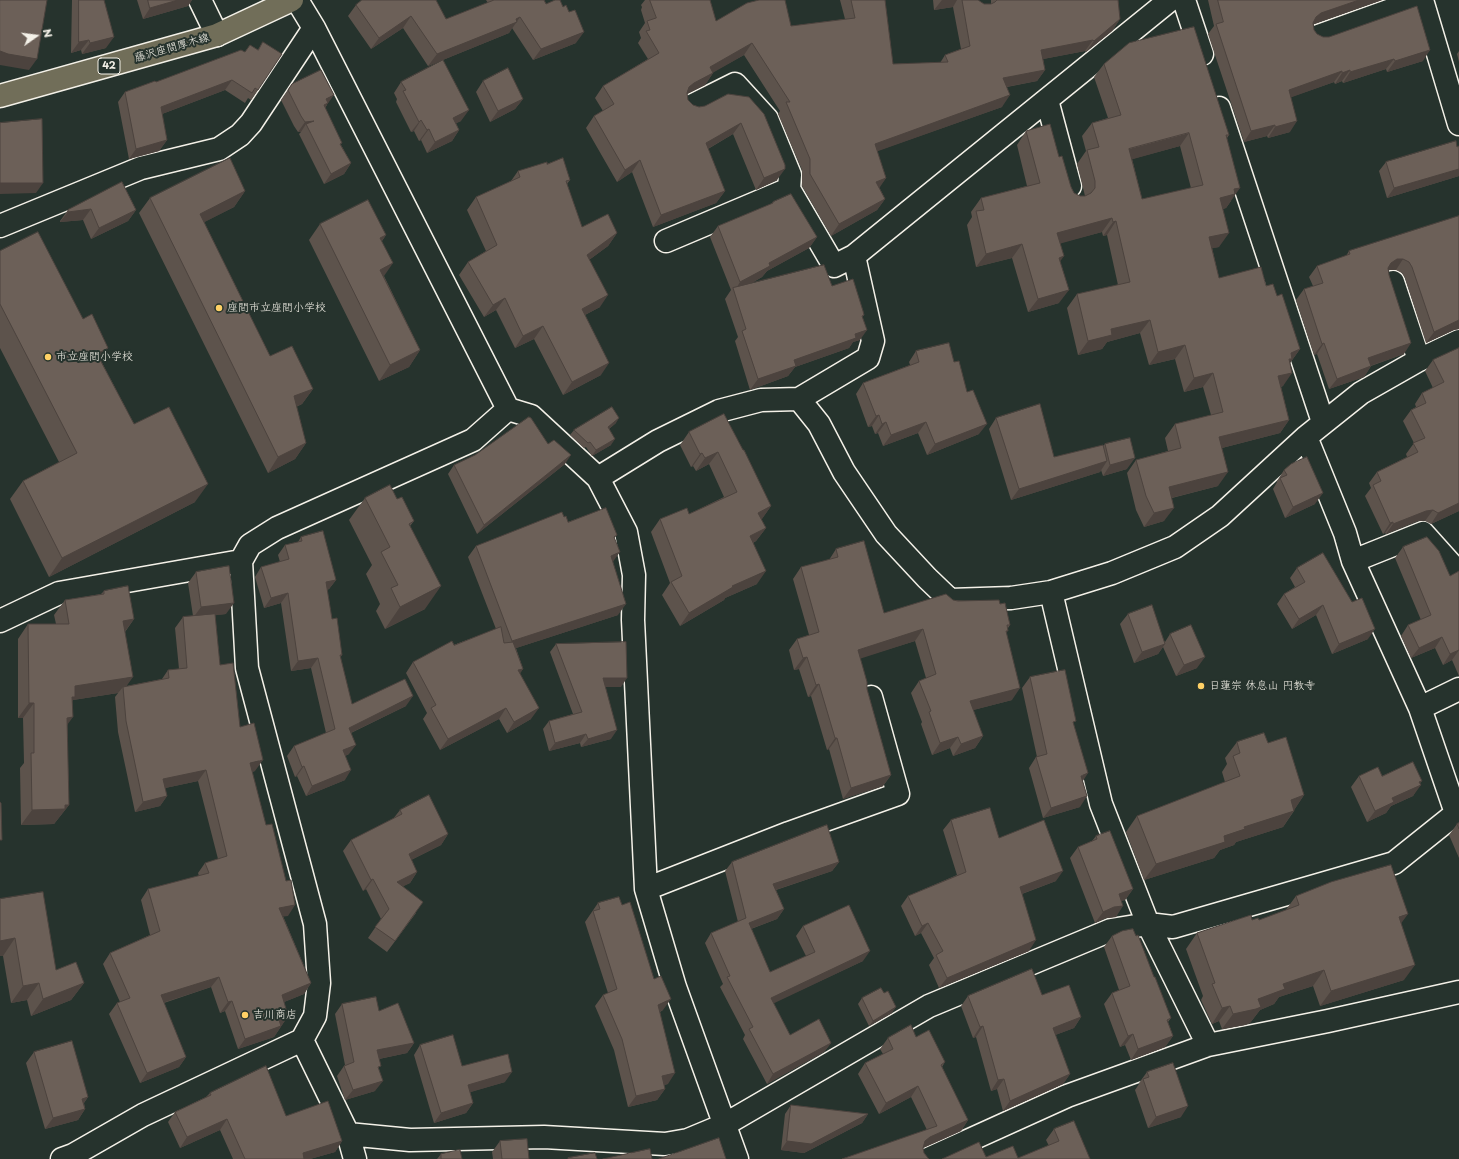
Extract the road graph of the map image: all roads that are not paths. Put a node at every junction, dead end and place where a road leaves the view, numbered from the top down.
1 (200, 0) edge
2 (292, 0) edge
3 (297, 0) edge
4 (1170, 0) edge
5 (1184, 0) edge
6 (1419, 0) edge
7 (1422, 0) edge
8 (314, 28) junction
9 (217, 35) junction
10 (1318, 36) edge
11 (0, 96) edge
12 (1047, 100) junction
13 (691, 106) edge
14 (1459, 124) edge
15 (790, 189) junction
16 (1073, 198) edge
17 (0, 226) edge
18 (666, 241) dead end
19 (854, 256) junction
20 (1393, 282) edge
21 (1459, 342) edge
22 (1419, 360) junction
23 (799, 399) junction
24 (508, 409) junction
25 (1323, 422) junction
26 (1306, 437) junction
27 (598, 478) junction
28 (1353, 560) junction
29 (241, 561) junction
30 (1457, 571) edge
31 (1052, 592) junction
32 (0, 621) edge
33 (1459, 689) edge
34 (871, 697) edge
35 (1420, 708) junction
36 (1457, 812) edge
37 (646, 889) junction
38 (1148, 924) junction
39 (1459, 992) edge
40 (302, 1040) junction
41 (1208, 1045) junction
42 (724, 1124) junction
43 (348, 1134) junction
44 (62, 1159) edge
45 (355, 1159) edge
46 (737, 1159) edge
47 (928, 1159) edge

1 - 9 street
2 - 9 main road, 藤沢座間厚木線 / 42
3 - 8 street
4 - 12 street
5 - 25 street
6 - 10 street
7 - 14 street
8 - 17 street
8 - 24 street
9 - 11 main road, 藤沢座間厚木線 / 42
12 - 16 street
12 - 19 street
13 - 15 street
15 - 18 street
15 - 19 street
19 - 23 street
20 - 22 street
21 - 22 street
22 - 25 street
23 - 27 street
23 - 31 street
24 - 27 street
24 - 29 street
25 - 26 street
26 - 28 street
26 - 31 street
27 - 37 street
28 - 30 street
28 - 35 street
29 - 32 street
29 - 40 street
31 - 38 street
33 - 35 street
34 - 37 street
35 - 36 street
36 - 38 street
37 - 42 street
38 - 41 street
38 - 42 street
39 - 41 street
40 - 43 street
40 - 44 street
41 - 47 street
42 - 43 street
42 - 46 street
43 - 45 street

